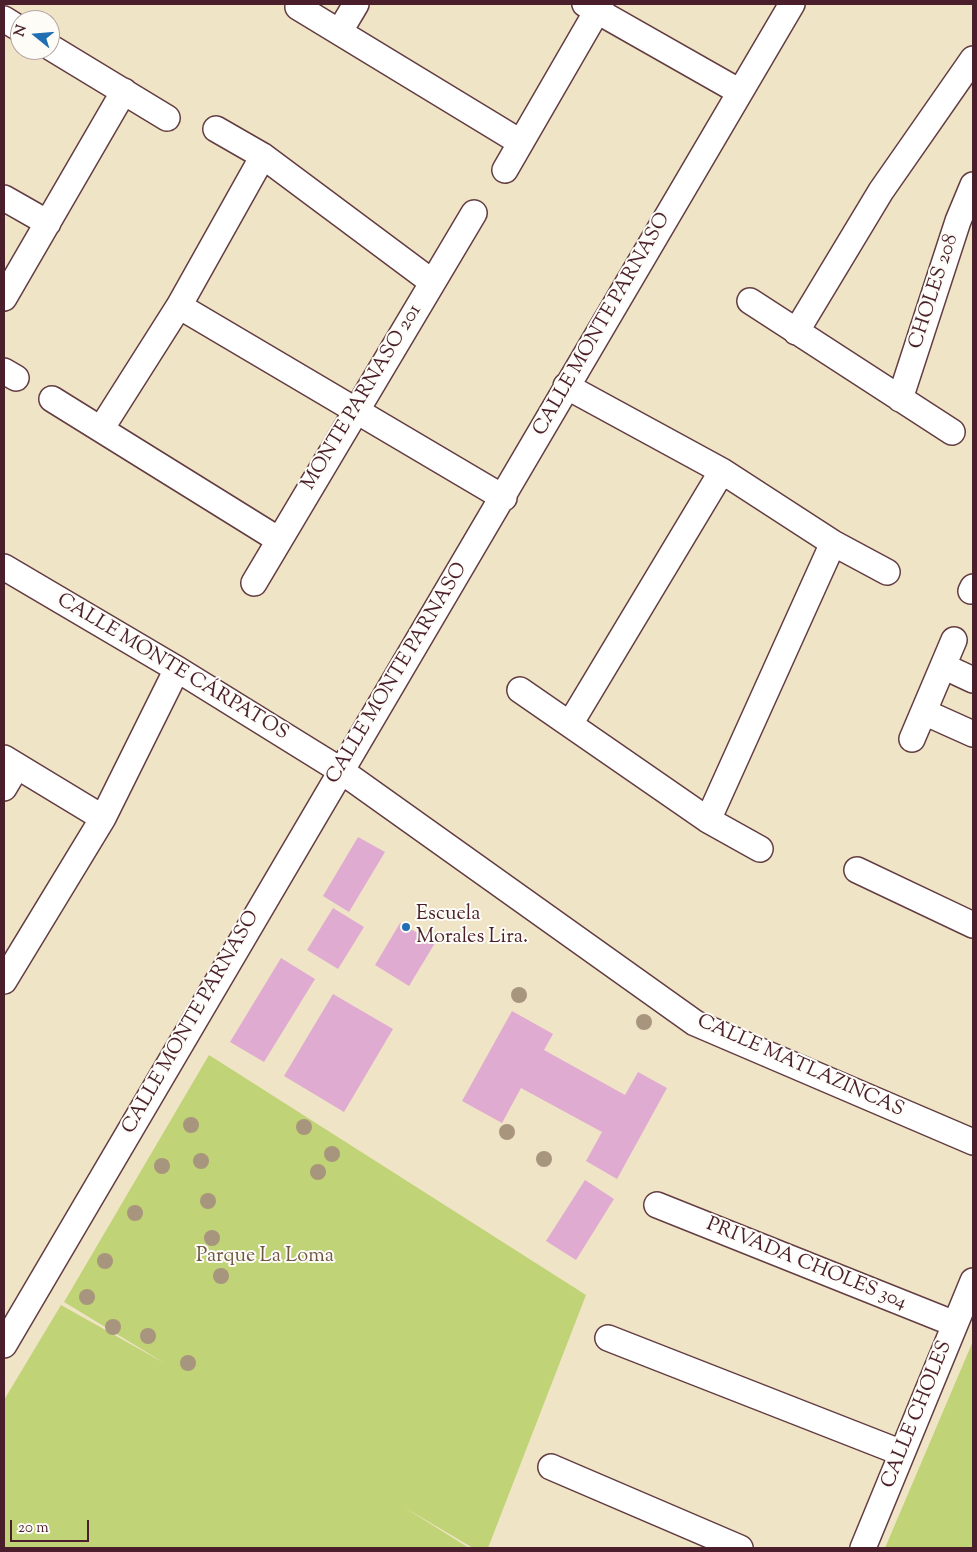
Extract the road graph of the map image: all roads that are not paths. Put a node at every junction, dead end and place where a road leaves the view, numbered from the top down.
1 (356, 4) edge
2 (792, 4) edge
3 (594, 6) edge
4 (298, 7) dead end
5 (340, 31) junction
6 (60, 52) edge
7 (973, 59) edge
8 (124, 91) junction
9 (740, 92) junction
10 (167, 118) dead end
11 (216, 129) dead end
12 (520, 142) junction
13 (263, 156) junction
14 (505, 170) dead end
15 (973, 185) edge
16 (4, 198) edge
17 (474, 213) dead end
18 (48, 223) junction
19 (432, 282) junction
20 (4, 298) edge
21 (750, 302) dead end
22 (179, 306) junction
23 (796, 332) junction
24 (566, 386) junction
25 (52, 399) dead end
26 (900, 399) junction
27 (356, 411) junction
28 (101, 429) junction
29 (952, 432) dead end
30 (722, 472) junction
31 (504, 498) junction
32 (279, 540) junction
33 (833, 543) junction
34 (4, 567) edge
35 (887, 572) dead end
36 (254, 583) dead end
37 (954, 640) dead end
38 (943, 666) junction
39 (177, 669) junction
40 (973, 680) edge
41 (520, 690) dead end
42 (924, 712) junction
43 (570, 724) junction
44 (973, 734) edge
45 (912, 739) dead end
46 (10, 762) edge
47 (340, 770) junction
48 (4, 788) edge
49 (102, 818) junction
50 (708, 820) junction
51 (760, 849) dead end
52 (857, 870) dead end
53 (973, 925) edge
54 (4, 981) edge
55 (973, 1142) edge
56 (657, 1205) dead end
57 (973, 1281) edge
58 (12, 1310) edge
59 (955, 1324) junction
60 (608, 1338) dead end
61 (4, 1345) edge
62 (902, 1453) junction
63 (551, 1467) dead end
64 (740, 1548) edge
65 (863, 1548) edge

1 - 5 street
2 - 9 street, CALLE MONTE PARNASO
3 - 9 street
3 - 12 street
4 - 5 street
5 - 12 street
6 - 8 street
7 - 23 street
8 - 10 street
8 - 18 street
9 - 24 street, CALLE MONTE PARNASO
11 - 13 street
12 - 14 street
13 - 19 street
13 - 22 street
15 - 26 street, CHOLES 208
16 - 18 street
17 - 19 street, MONTE PARNASO 201
18 - 20 street
19 - 27 street, MONTE PARNASO 201
21 - 23 street
22 - 27 street
22 - 28 street
23 - 26 street
24 - 30 street
24 - 31 street, CALLE MONTE PARNASO
25 - 28 street
26 - 29 street
27 - 31 street
27 - 32 street, MONTE PARNASO 201
28 - 32 street
30 - 33 street
30 - 43 street
31 - 47 street, CALLE MONTE PARNASO
32 - 36 street, MONTE PARNASO 201
33 - 35 street
33 - 50 street
34 - 39 street, CALLE MONTE CÁRPATOS
37 - 38 street
38 - 40 street
38 - 42 street
39 - 47 street, CALLE MONTE CÁRPATOS
39 - 49 street
41 - 43 street
42 - 44 street
42 - 45 street
43 - 50 street
46 - 48 street
46 - 49 street
47 - 55 street, CALLE MATLAZINCAS
47 - 58 street, CALLE MONTE PARNASO
49 - 54 street
50 - 51 street
52 - 53 street
56 - 59 street, PRIVADA CHOLES 304
57 - 59 street, CALLE CHOLES
58 - 61 street, CALLE MONTE PARNASO
59 - 62 street, CALLE CHOLES
60 - 62 street
62 - 65 street, CALLE CHOLES
63 - 64 street

